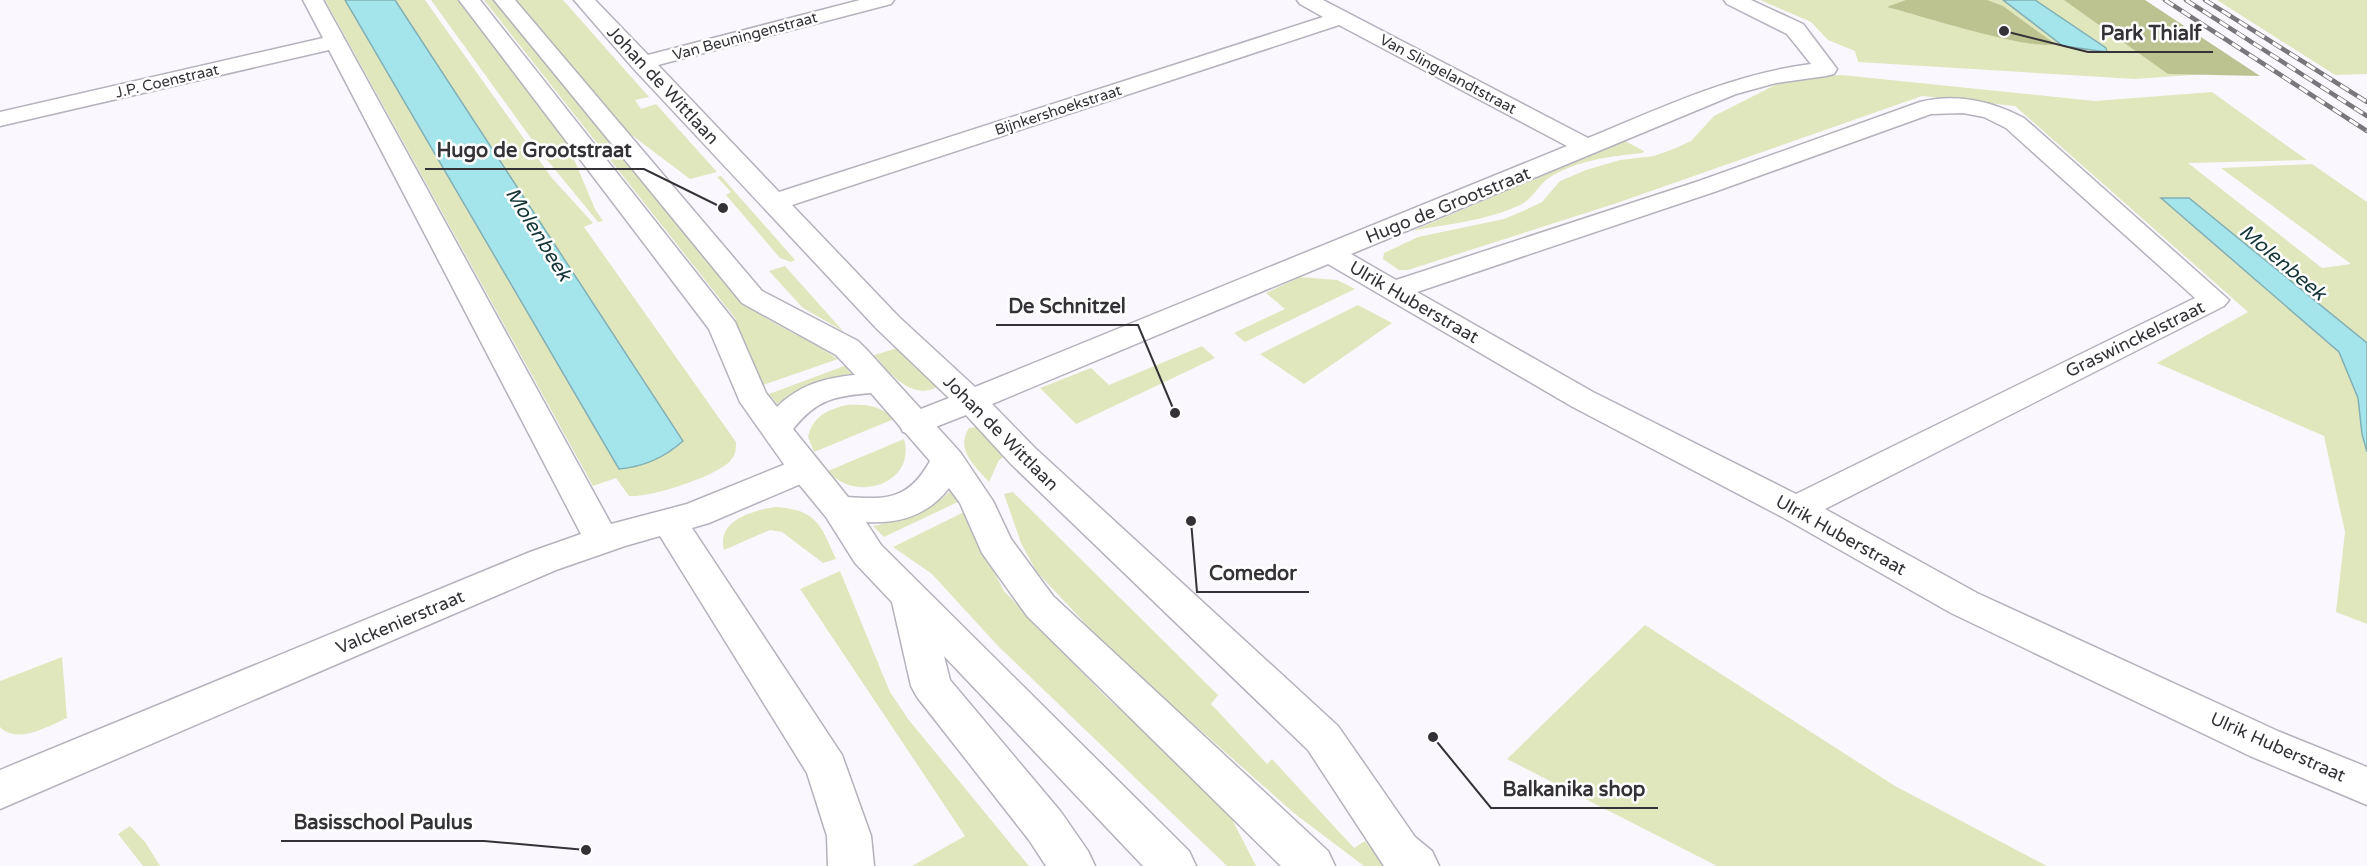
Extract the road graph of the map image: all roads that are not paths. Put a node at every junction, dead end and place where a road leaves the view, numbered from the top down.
1 (314, 0) edge
2 (469, 0) edge
3 (504, 0) edge
4 (584, 0) edge
5 (884, 0) edge
6 (1307, 0) edge
7 (1734, 0) edge
8 (1341, 18) junction
9 (334, 42) junction
10 (641, 63) junction
11 (0, 119) edge
12 (1589, 148) junction
13 (774, 202) junction
14 (1330, 254) junction
15 (1394, 290) junction
16 (878, 383) junction
17 (971, 401) junction
18 (915, 424) junction
19 (776, 429) junction
20 (948, 460) junction
21 (805, 469) junction
22 (838, 508) junction
23 (1796, 509) junction
24 (670, 523) junction
25 (602, 540) junction
26 (910, 598) junction
27 (2367, 786) edge
28 (0, 790) edge
29 (851, 866) edge
30 (1072, 866) edge
31 (1173, 866) edge
32 (1312, 866) edge
33 (1416, 866) edge

1 - 9 street
2 - 19 street
3 - 16 street
4 - 10 street, Johan de Wittlaan
5 - 10 street, Van Beuningenstraat
6 - 8 street, Van Slingelandtstraat
7 - 12 street, Hugo de Grootstraat
8 - 12 street, Van Slingelandtstraat
8 - 13 street, Bijnkershoekstraat
9 - 11 street, J.P. Coenstraat
9 - 25 street
10 - 13 street, Johan de Wittlaan
12 - 14 street, Hugo de Grootstraat
13 - 17 street, Johan de Wittlaan
14 - 15 street, Ulrik Huberstraat
14 - 17 street, Hugo de Grootstraat
15 - 23 street, Ulrik Huberstraat
15 - 23 street, Graswinckelstraat
16 - 18 street
16 - 19 street
17 - 18 street, Hugo de Grootstraat
17 - 33 street, Johan de Wittlaan
18 - 20 street
19 - 21 street
20 - 22 street
20 - 32 street
21 - 22 street
21 - 24 street, Valckenierstraat
22 - 26 street
23 - 27 street, Ulrik Huberstraat
24 - 25 street, Valckenierstraat
24 - 29 street
25 - 28 street, Valckenierstraat
26 - 30 street
26 - 31 street

